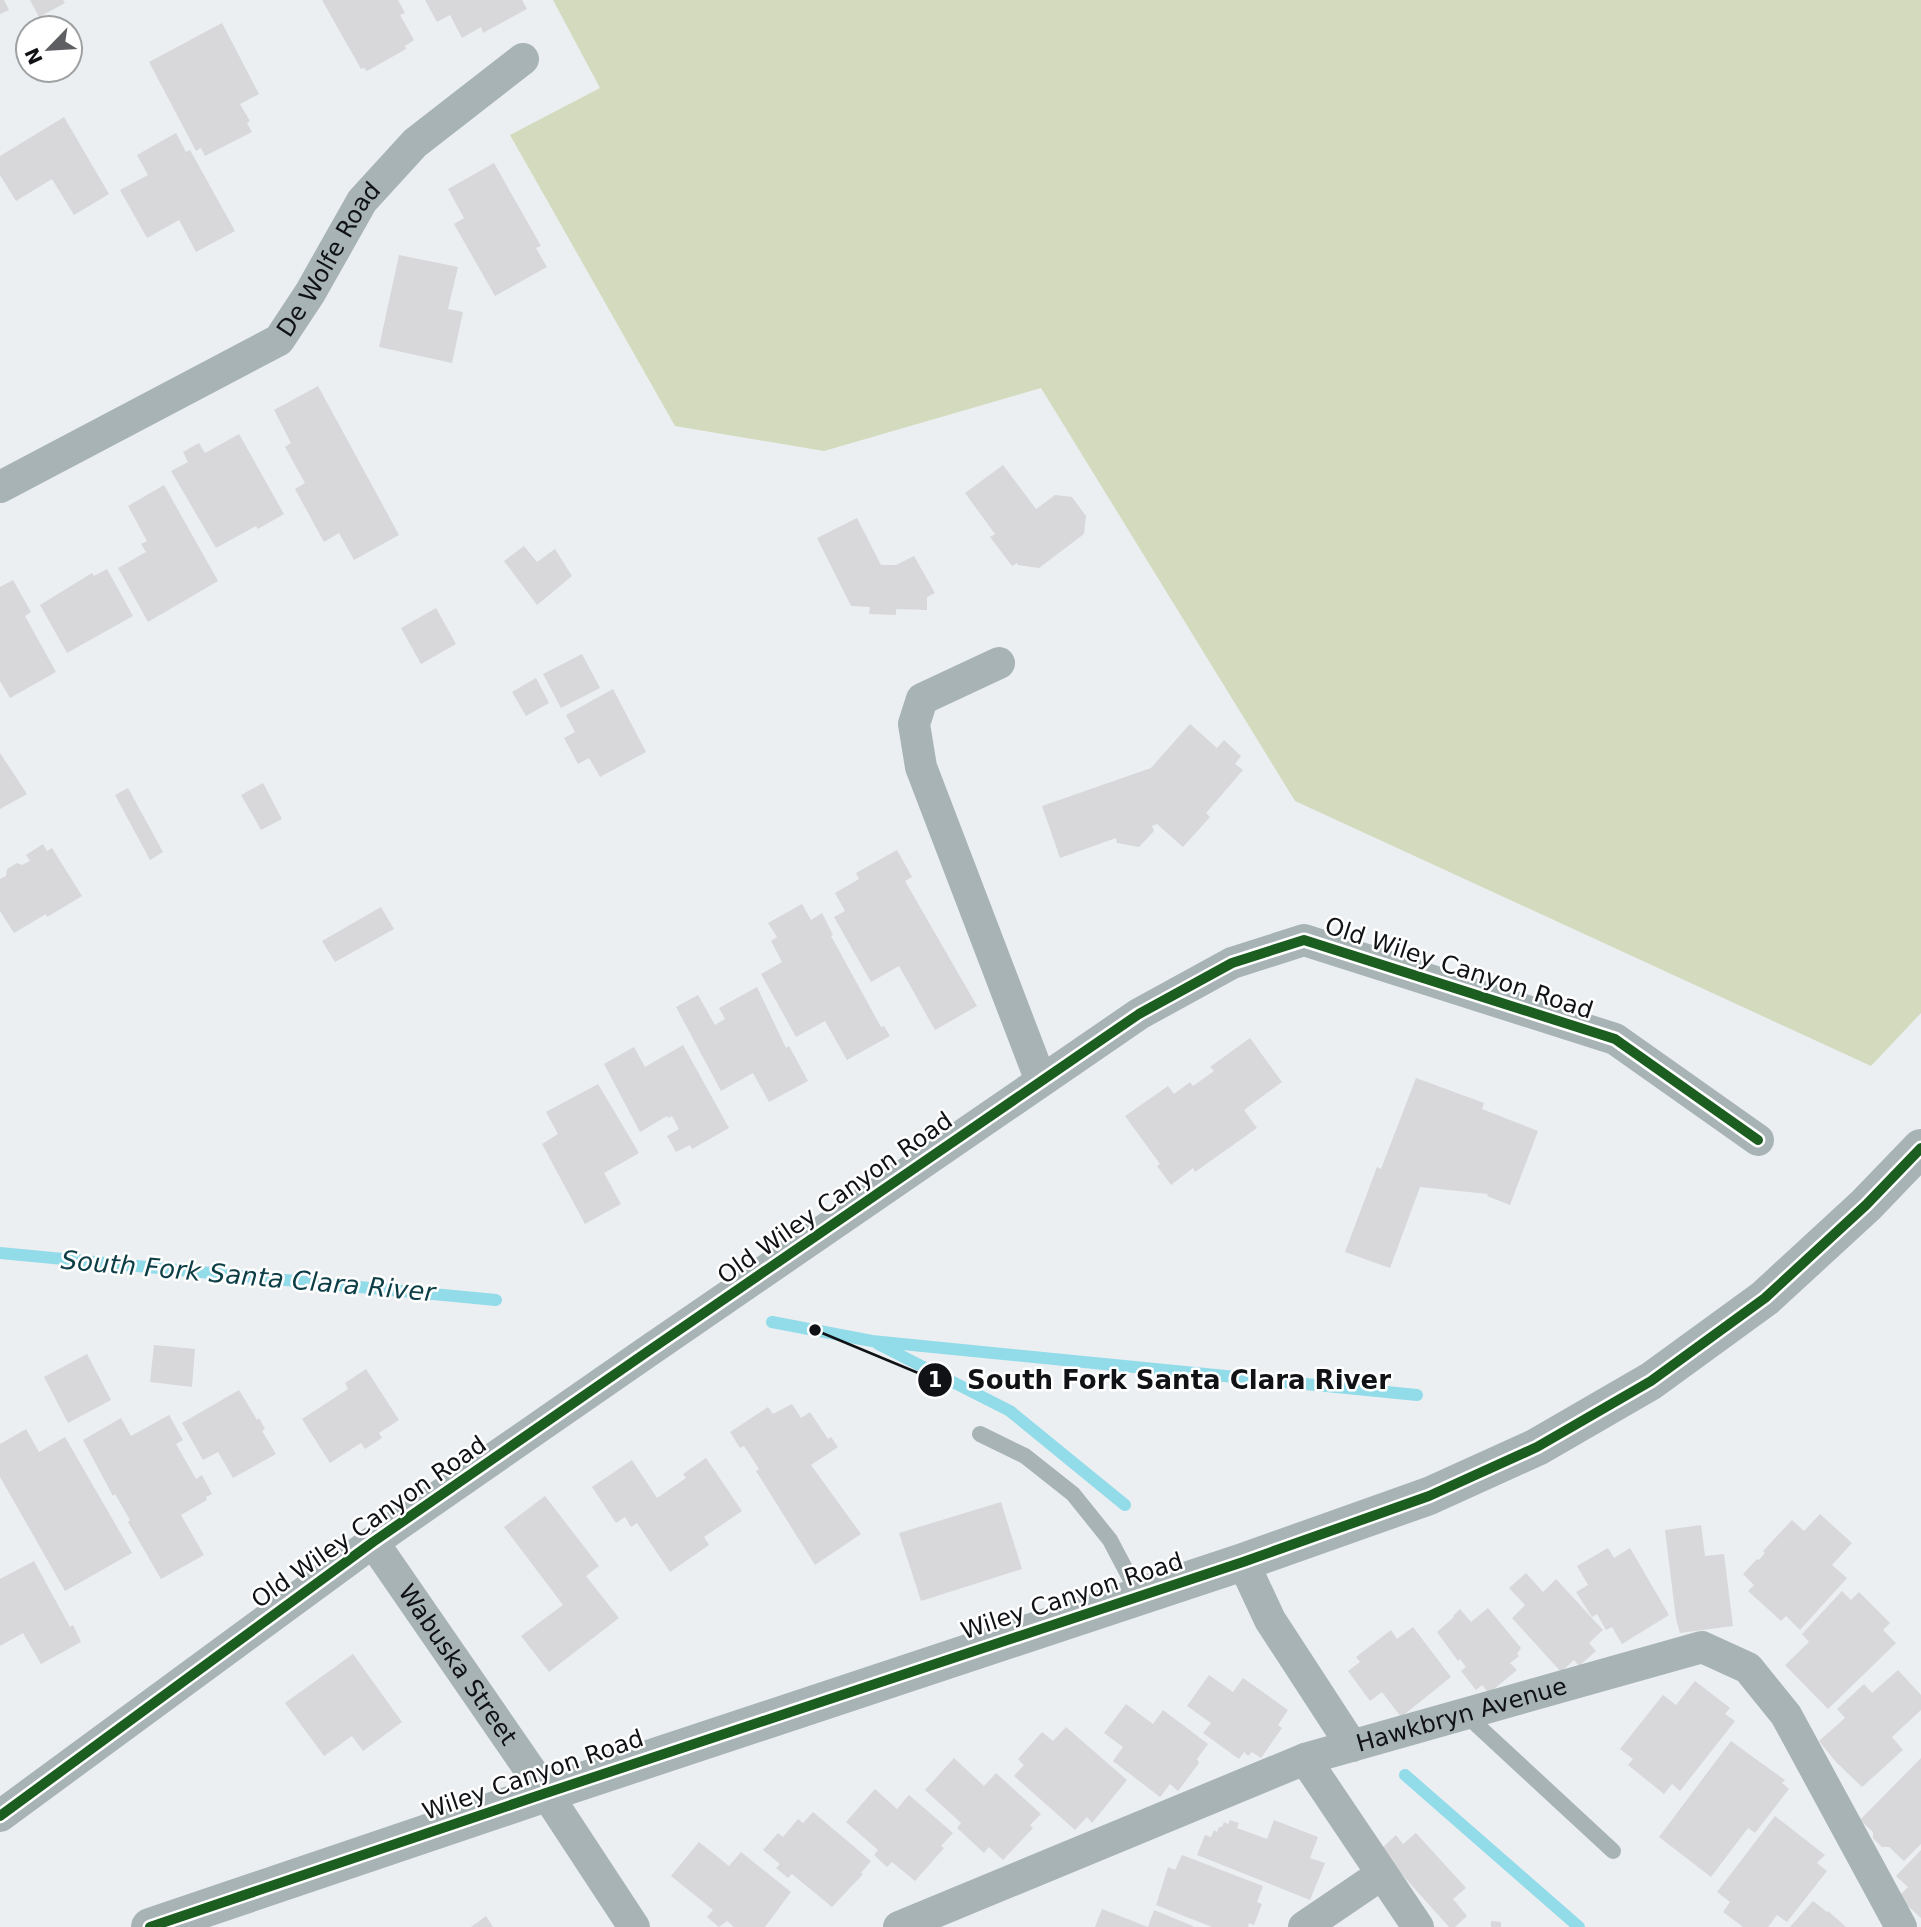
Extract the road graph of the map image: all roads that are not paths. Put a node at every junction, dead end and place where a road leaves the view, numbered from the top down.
1 (523, 59) dead end
2 (0, 486) edge
3 (999, 663) dead end
4 (1041, 1082) junction
5 (1758, 1140) dead end
6 (1921, 1147) edge
7 (981, 1434) dead end
8 (373, 1542) junction
9 (1243, 1562) junction
10 (1139, 1595) junction
11 (1465, 1714) junction
12 (1352, 1745) junction
13 (1305, 1759) junction
14 (546, 1793) junction
15 (0, 1816) edge
16 (1614, 1851) dead end
17 (1382, 1874) junction
18 (150, 1927) edge
19 (634, 1927) edge
20 (899, 1927) edge
21 (1304, 1927) edge
22 (1418, 1927) edge
23 (1901, 1927) edge

1 - 2 street, De Wolfe Road
3 - 4 street
4 - 5 street, Old Wiley Canyon Road
4 - 8 street, Old Wiley Canyon Road
6 - 9 street, Wiley Canyon Road
7 - 10 lane
8 - 14 street, Wabuska Street
8 - 15 street, Old Wiley Canyon Road
9 - 10 street, Wiley Canyon Road
9 - 12 street
10 - 14 street, Wiley Canyon Road
11 - 12 street, Hawkbryn Avenue
11 - 16 lane
11 - 23 street, Hawkbryn Avenue
12 - 13 street, Hawkbryn Avenue
13 - 17 street
13 - 20 street, Hawkbryn Avenue
14 - 18 street, Wiley Canyon Road
14 - 19 street, Wabuska Street
17 - 21 street
17 - 22 street

